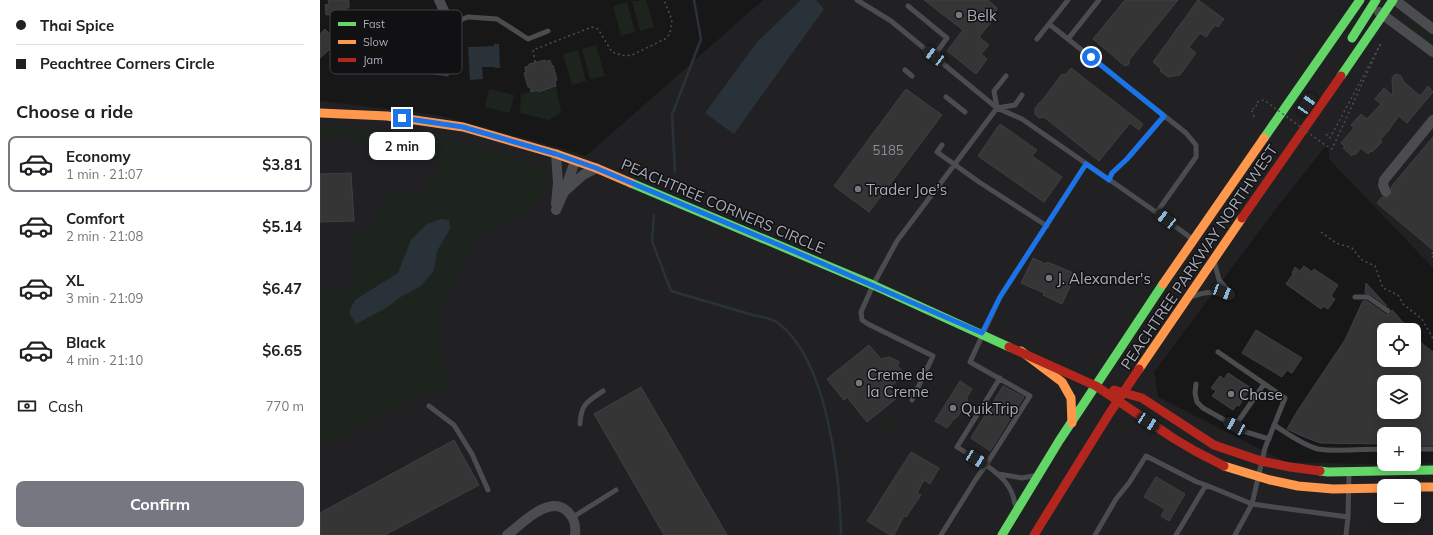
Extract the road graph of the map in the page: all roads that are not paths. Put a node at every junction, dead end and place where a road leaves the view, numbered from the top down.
1 (439, 0) edge
2 (856, 0) edge
3 (1068, 0) edge
4 (1099, 0) edge
5 (1360, 0) edge
6 (1363, 0) edge
7 (1394, 0) edge
8 (1374, 4) edge
9 (908, 6) dead end
10 (444, 10) edge
11 (1382, 16) junction
12 (462, 19) edge
13 (1049, 24) junction
14 (1433, 29) edge
15 (548, 30) dead end
16 (1037, 39) dead end
17 (1068, 39) junction
18 (1345, 49) dead end
19 (1433, 52) edge
20 (934, 56) junction
21 (905, 70) dead end
22 (912, 76) dead end
23 (1006, 76) dead end
24 (1022, 95) dead end
25 (946, 97) dead end
26 (997, 108) junction
27 (965, 112) dead end
28 (320, 113) edge
29 (1164, 116) junction
30 (1433, 120) edge
31 (1292, 130) dead end
32 (942, 145) dead end
33 (556, 154) junction
34 (575, 161) junction
35 (956, 164) junction
36 (1086, 164) junction
37 (596, 168) junction
38 (1277, 168) junction
39 (1109, 180) junction
40 (564, 192) junction
41 (1386, 192) dead end
42 (1157, 212) junction
43 (1046, 226) junction
44 (1194, 240) junction
45 (1214, 259) junction
46 (873, 285) junction
47 (1355, 297) dead end
48 (1184, 301) junction
49 (1388, 312) dead end
50 (982, 333) junction
51 (1020, 351) junction
52 (1218, 352) dead end
53 (1000, 378) junction
54 (1196, 384) dead end
55 (1264, 384) junction
56 (1096, 386) junction
57 (603, 391) dead end
58 (1121, 396) junction
59 (912, 400) dead end
60 (429, 406) dead end
61 (1072, 423) junction
62 (580, 424) dead end
63 (1274, 425) junction
64 (1235, 426) junction
65 (1269, 439) junction
66 (1377, 449) edge
67 (1421, 449) edge
68 (1433, 449) edge
69 (1261, 461) junction
70 (986, 465) junction
71 (1433, 470) edge
72 (1350, 472) junction
73 (998, 474) junction
74 (1040, 474) junction
75 (1258, 477) junction
76 (1206, 485) junction
77 (1433, 486) edge
78 (1421, 487) edge
79 (1377, 488) edge
80 (1349, 489) junction
81 (488, 490) dead end
82 (616, 490) dead end
83 (1252, 504) junction
84 (1017, 511) junction
85 (573, 517) junction
86 (1348, 517) junction
87 (507, 535) edge
88 (575, 535) edge
89 (941, 535) edge
90 (1002, 535) edge
91 (1034, 535) edge
92 (1095, 535) edge
93 (1176, 535) edge
94 (1235, 535) edge
95 (1346, 535) edge

1 - 10 street
2 - 20 lane
3 - 13 lane
4 - 17 lane
5 - 44 main road, PEACHTREE PARKWAY NORTHWEST
6 - 8 street
7 - 11 main road, PEACHTREE PARKWAY NORTHWEST
7 - 14 street
8 - 11 street
8 - 18 main road
9 - 20 lane
11 - 19 street
11 - 38 main road, PEACHTREE PARKWAY NORTHWEST
12 - 15 lane
13 - 16 lane
13 - 17 lane
17 - 29 lane
20 - 26 lane
21 - 22 lane
23 - 26 lane
24 - 26 lane
25 - 27 lane
26 - 35 lane
26 - 36 lane
28 - 33 main road, PEACHTREE CORNERS CIRCLE
29 - 39 lane
29 - 42 lane
30 - 41 street
31 - 38 main road
32 - 35 lane
33 - 34 main road, PEACHTREE CORNERS CIRCLE
33 - 40 street
34 - 37 main road, PEACHTREE CORNERS CIRCLE
34 - 40 street
35 - 43 lane
35 - 46 lane
36 - 39 lane
36 - 43 lane
37 - 40 street
37 - 46 main road, PEACHTREE CORNERS CIRCLE
38 - 45 main road, PEACHTREE PARKWAY NORTHWEST
39 - 42 lane
42 - 44 lane
43 - 50 lane
44 - 56 main road, PEACHTREE PARKWAY NORTHWEST
45 - 48 main road, PEACHTREE PARKWAY NORTHWEST
45 - 48 lane
46 - 50 main road, PEACHTREE CORNERS CIRCLE
46 - 59 lane
47 - 49 lane
48 - 58 main road, PEACHTREE PARKWAY NORTHWEST
50 - 51 main road, PEACHTREE CORNERS CIRCLE
50 - 53 lane
51 - 56 main road, PEACHTREE CORNERS CIRCLE
51 - 61 main road
52 - 55 lane
53 - 70 lane
53 - 70 lane
54 - 64 lane
55 - 63 lane
55 - 64 lane
56 - 58 main road, PEACHTREE CORNERS CIRCLE
56 - 61 main road, PEACHTREE PARKWAY NORTHWEST
57 - 62 lane
58 - 69 main road, PEACHTREE CORNERS CIRCLE
58 - 75 main road, PEACHTREE CORNERS CIRCLE
58 - 91 main road, PEACHTREE PARKWAY NORTHWEST
60 - 81 lane
61 - 74 main road, PEACHTREE PARKWAY NORTHWEST
63 - 65 lane
63 - 66 lane
64 - 65 lane
65 - 69 lane
67 - 68 lane
69 - 72 main road, PEACHTREE CORNERS CIRCLE
69 - 75 lane
70 - 73 lane
70 - 89 lane
71 - 72 main road, PEACHTREE CORNERS CIRCLE
72 - 80 lane
73 - 74 lane
73 - 84 lane
74 - 84 main road, PEACHTREE PARKWAY NORTHWEST
75 - 80 main road, PEACHTREE CORNERS CIRCLE
75 - 83 lane
76 - 83 lane
76 - 92 lane
76 - 93 lane
77 - 78 main road
79 - 80 main road, PEACHTREE CORNERS CIRCLE
80 - 86 lane
82 - 85 lane
83 - 86 lane
83 - 94 lane
84 - 90 main road, PEACHTREE PARKWAY NORTHWEST
85 - 87 street
85 - 88 street
86 - 95 lane

